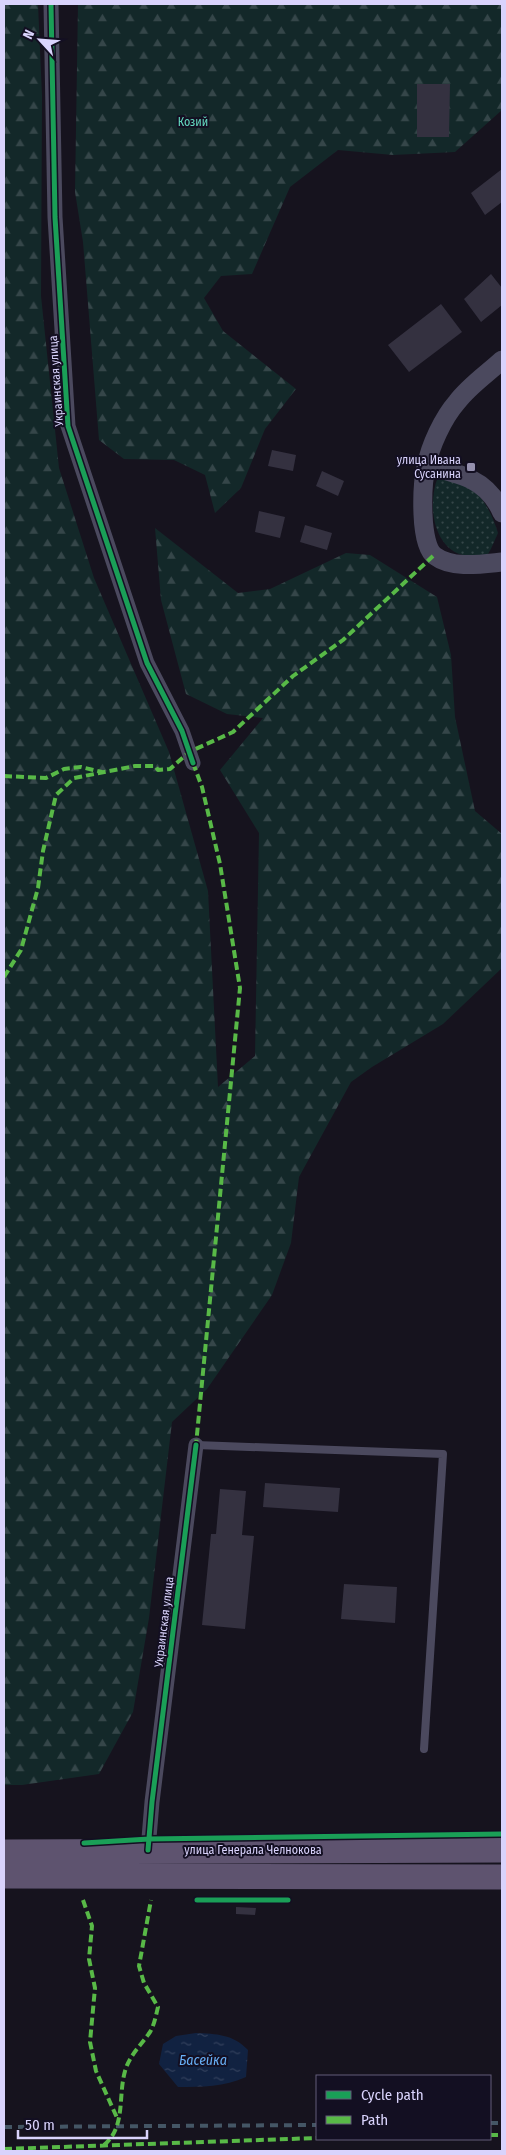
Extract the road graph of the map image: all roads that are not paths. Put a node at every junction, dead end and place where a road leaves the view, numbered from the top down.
1 (51, 4) edge
2 (502, 360) edge
3 (426, 466) junction
4 (502, 513) edge
5 (502, 562) edge
6 (193, 763) dead end
7 (196, 1445) joint
8 (424, 1749) dead end
9 (148, 1850) junction
10 (502, 1850) edge
11 (4, 1852) edge
12 (4, 1876) edge
13 (502, 1877) edge

1 - 6 street, Украинская улица
2 - 3 street
3 - 4 street
3 - 5 street
7 - 8 lane
7 - 9 street, Украинская улица
9 - 10 main road, улица Генерала Челнокова
9 - 11 main road, улица Генерала Челнокова
12 - 13 main road

